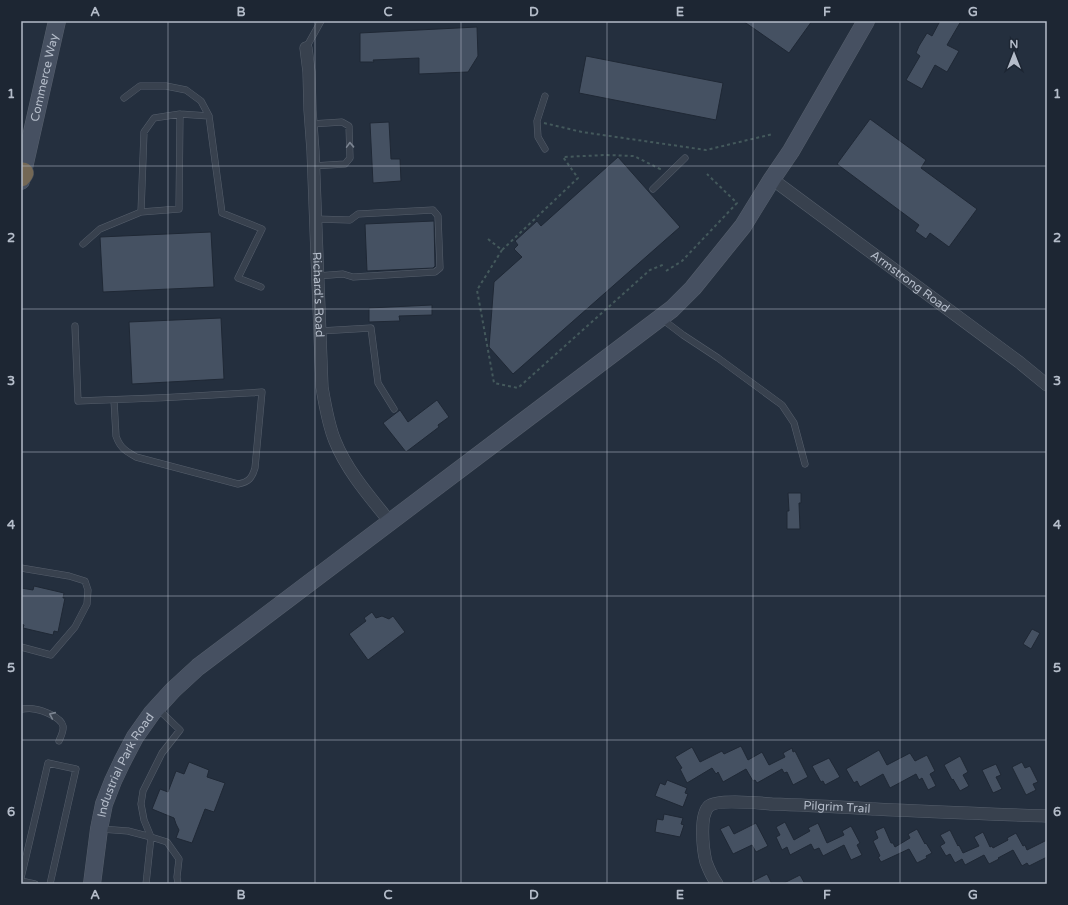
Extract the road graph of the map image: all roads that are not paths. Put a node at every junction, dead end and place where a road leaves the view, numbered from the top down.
1 (57, 21) edge
2 (321, 21) edge
3 (866, 21) edge
4 (306, 48) joint
5 (545, 96) dead end
6 (124, 98) dead end
7 (180, 114) junction
8 (209, 116) junction
9 (310, 124) junction
10 (545, 149) dead end
11 (685, 158) dead end
12 (313, 166) junction
13 (22, 177) edge
14 (772, 179) junction
15 (653, 189) road end
16 (141, 212) junction
17 (315, 219) junction
18 (83, 244) dead end
19 (317, 276) junction
20 (261, 287) dead end
21 (661, 318) junction
22 (75, 326) dead end
23 (320, 332) junction
24 (1047, 385) edge
25 (114, 400) junction
26 (394, 409) dead end
27 (805, 464) dead end
28 (390, 522) junction
29 (21, 568) edge
30 (21, 647) edge
31 (157, 708) junction
32 (22, 710) edge
33 (60, 741) dead end
34 (1047, 816) edge
35 (99, 829) junction
36 (151, 837) junction
37 (21, 878) edge
38 (21, 881) edge
39 (34, 884) edge
40 (50, 884) edge
41 (92, 884) edge
42 (146, 884) edge
43 (178, 884) edge
44 (717, 884) edge

1 - 13 street, Commerce Way
2 - 4 lane
3 - 14 street, Industrial Park Road
4 - 9 street, Richard's Road
5 - 10 lane
6 - 8 lane
7 - 8 lane
7 - 16 lane
7 - 16 lane
8 - 20 lane
9 - 12 street, Richard's Road
12 -> 9 lane
11 - 15 lane
12 - 17 street, Richard's Road
14 - 21 street, Industrial Park Road
14 - 24 street, Armstrong Road
16 - 18 lane
17 - 19 street, Richard's Road
17 - 19 lane
19 - 23 street, Richard's Road
21 - 27 lane
21 - 28 street, Industrial Park Road
22 - 25 lane
23 - 26 lane
23 - 28 street, Richard's Road
25 - 25 lane
28 - 31 street, Industrial Park Road
29 - 30 lane
31 - 35 street, Industrial Park Road
31 - 36 lane
33 -> 32 lane
34 - 44 street, Pilgrim Trail
35 - 36 lane
35 - 41 street, Industrial Park Road
36 - 42 lane
36 - 43 lane
37 - 40 lane
38 - 39 lane

